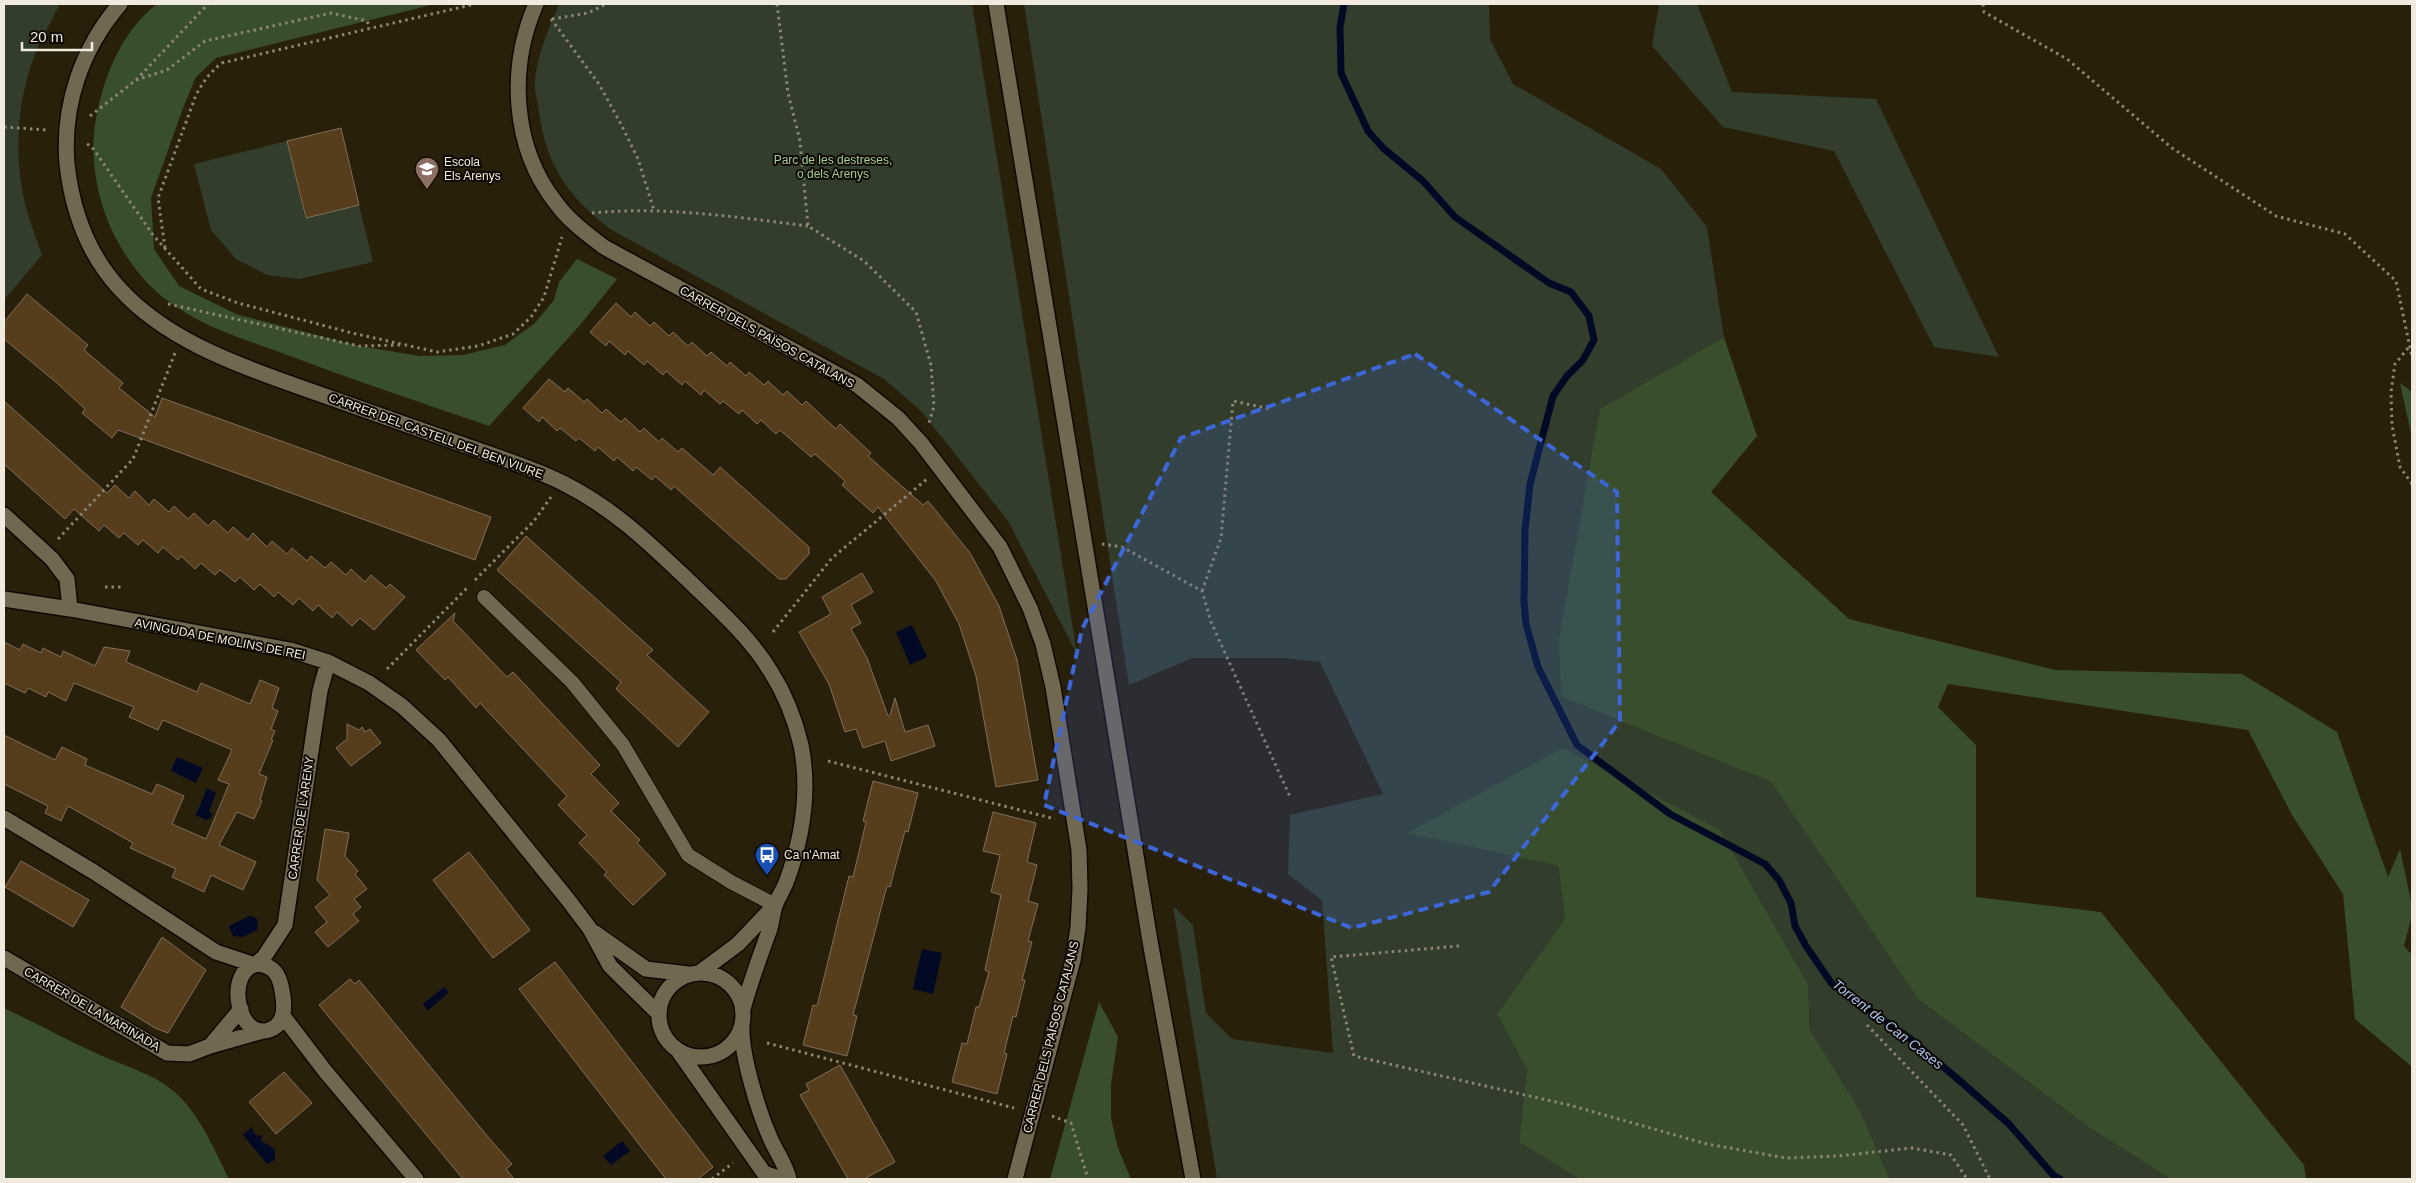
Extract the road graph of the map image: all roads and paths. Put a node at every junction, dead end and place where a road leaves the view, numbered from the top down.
1 (120, 4) edge
2 (208, 4) edge
3 (475, 4) edge
4 (536, 4) edge
5 (606, 4) edge
6 (777, 4) edge
7 (996, 4) edge
8 (1983, 4) edge
9 (547, 15) dead end
10 (552, 19) junction
11 (370, 28) junction
12 (136, 80) junction
13 (90, 116) dead end
14 (4, 127) edge
15 (30, 129) dead end
16 (87, 144) dead end
17 (654, 210) junction
18 (586, 215) dead end
19 (808, 226) junction
20 (562, 234) dead end
21 (165, 248) junction
22 (168, 304) dead end
23 (405, 345) junction
24 (2409, 347) junction
25 (177, 350) dead end
26 (2412, 357) edge
27 (1271, 410) dead end
28 (928, 426) dead end
29 (926, 480) dead end
30 (2412, 484) edge
31 (555, 492) dead end
32 (4, 515) edge
33 (62, 534) dead end
34 (1084, 542) junction
35 (105, 587) dead end
36 (121, 587) dead end
37 (1202, 591) junction
38 (484, 597) dead end
39 (4, 599) edge
40 (70, 609) junction
41 (773, 632) dead end
42 (328, 662) junction
43 (387, 669) dead end
44 (828, 761) dead end
45 (1291, 799) dead end
46 (4, 818) edge
47 (1049, 819) dead end
48 (775, 905) junction
49 (590, 929) junction
50 (1459, 946) dead end
51 (4, 958) edge
52 (255, 965) junction
53 (694, 974) junction
54 (241, 1009) junction
55 (743, 1009) junction
56 (658, 1014) junction
57 (283, 1016) junction
58 (1867, 1025) dead end
59 (742, 1026) junction
60 (263, 1031) junction
61 (767, 1044) dead end
62 (210, 1046) junction
63 (680, 1052) junction
64 (1013, 1108) dead end
65 (1054, 1117) dead end
66 (737, 1160) dead end
67 (416, 1179) edge
68 (712, 1179) edge
69 (782, 1179) edge
70 (789, 1179) edge
71 (1015, 1179) edge
72 (1088, 1179) edge
73 (1193, 1179) edge
74 (1967, 1179) edge
75 (1990, 1179) edge

1 - 48 street, CARRER DEL CASTELL DEL BEN VIURE
2 - 12 path
3 - 11 path
4 - 71 street, CARRER DELS PAÏSOS CATALANS
5 - 10 path
6 - 19 path
7 - 34 street
8 - 24 path
9 - 10 path
10 - 17 path
11 - 12 path
11 - 21 path
12 - 13 path
14 - 15 path
16 - 21 path
17 - 18 path
17 - 19 path
19 - 28 path
20 - 23 path
21 - 23 path
22 - 23 path
24 - 26 path
24 - 30 path
25 - 33 path
27 - 37 path
29 - 41 path
31 - 43 path
32 - 40 street
34 - 37 path
34 - 73 street
35 - 36 path
37 - 45 path
38 - 48 lane
39 - 40 street, AVINGUDA DE MOLINS DE REI
40 - 42 street, AVINGUDA DE MOLINS DE REI
42 - 49 street, AVINGUDA DE MOLINS DE REI
42 - 52 street, CARRER DE L'ARENY
44 - 47 path
46 - 52 street
48 - 53 street, CARRER DEL CASTELL DEL BEN VIURE
48 - 55 street, CARRER DEL CASTELL DEL BEN VIURE
49 - 53 street, AVINGUDA DE MOLINS DE REI
49 - 56 street, AVINGUDA DE MOLINS DE REI
50 - 74 path
51 - 62 street, CARRER DE LA MARINADA
52 - 54 street
52 - 57 street
53 - 55 street
53 - 56 street
54 - 60 street
54 - 62 street
55 - 59 street
56 - 63 street
57 - 60 street
57 - 67 street
58 - 75 path
59 - 63 street
59 - 70 street
60 - 62 street, CARRER DE LA MARINADA
61 - 64 path
63 - 69 street
65 - 72 path
66 - 68 path

